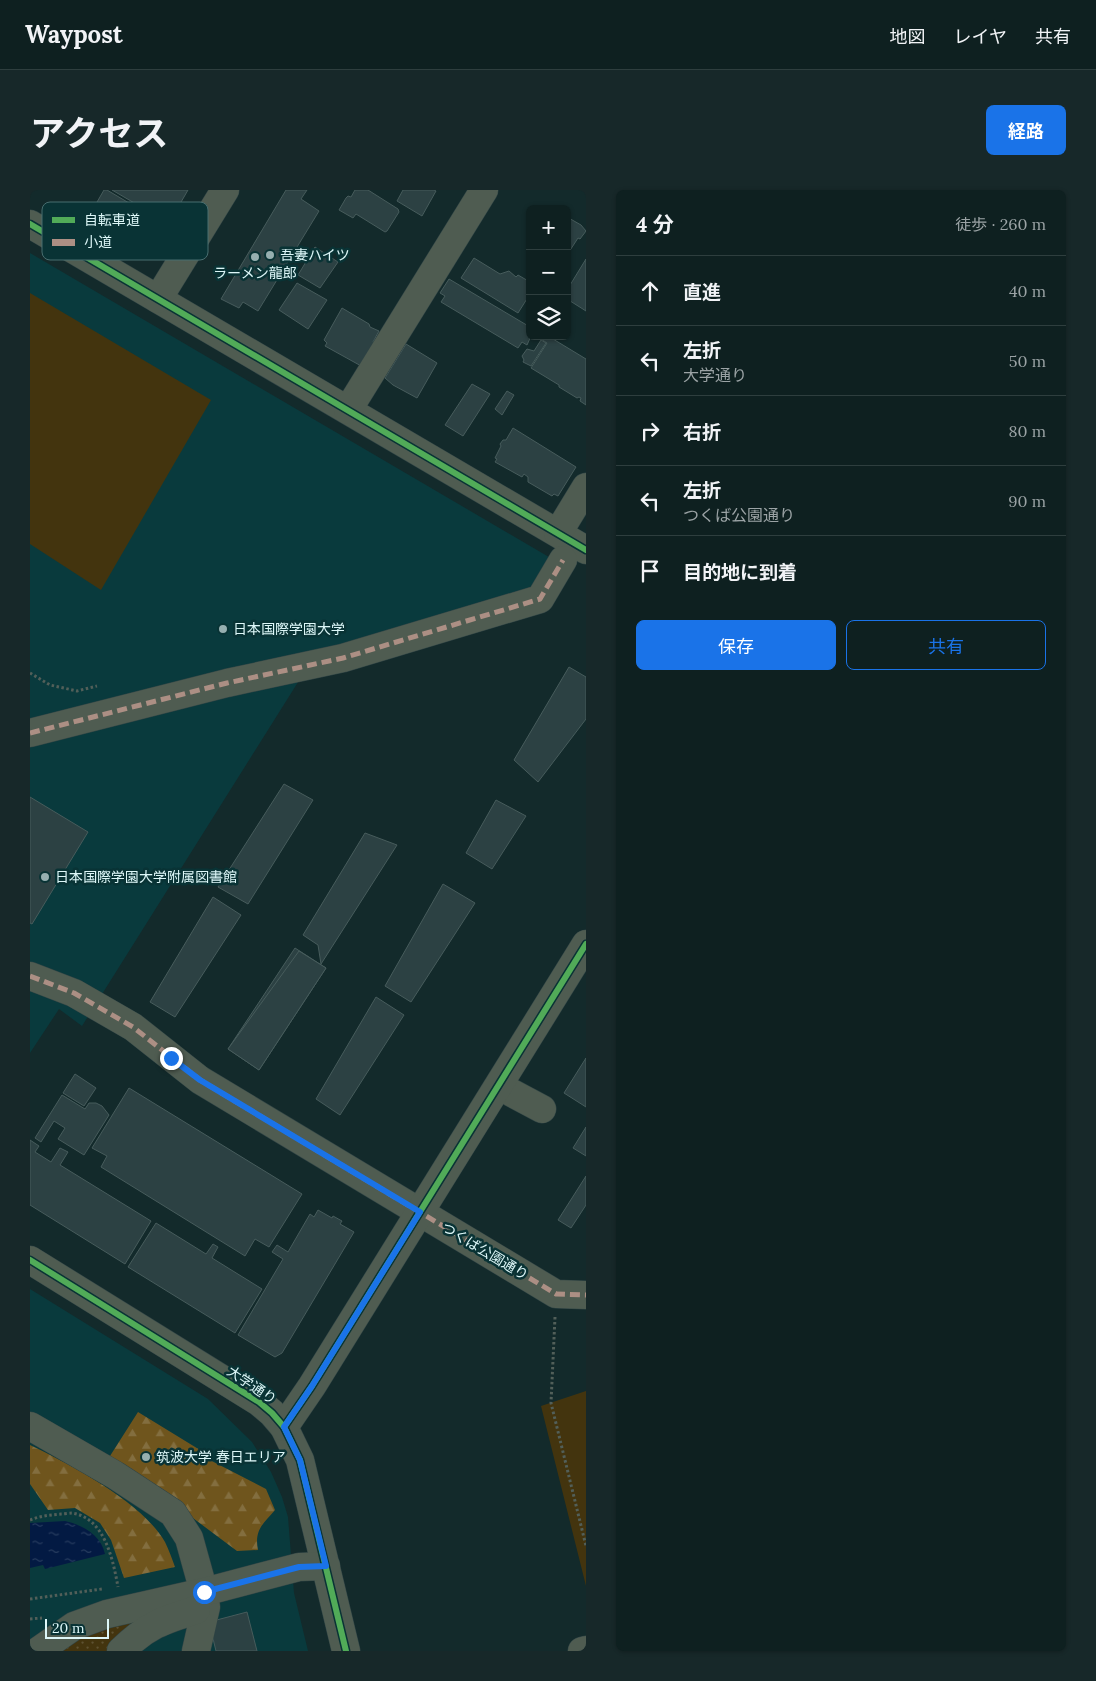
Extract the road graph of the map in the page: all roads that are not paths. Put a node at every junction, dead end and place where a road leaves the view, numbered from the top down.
1 (225, 190) edge
2 (484, 190) edge
3 (208, 218) edge
4 (30, 224) edge
5 (42, 231) edge
6 (91, 260) edge
7 (182, 260) edge
8 (158, 299) junction
9 (348, 410) junction
10 (586, 487) edge
11 (558, 534) junction
12 (575, 555) edge
13 (30, 733) edge
14 (586, 944) edge
15 (30, 976) edge
16 (512, 1093) dead end
17 (542, 1109) dead end
18 (420, 1212) junction
19 (30, 1260) edge
20 (586, 1295) edge
21 (30, 1426) edge
22 (284, 1427) junction
23 (326, 1566) junction
24 (205, 1600) junction
25 (38, 1651) edge
26 (121, 1651) edge
27 (196, 1651) edge
28 (346, 1651) edge

1 - 3 street
2 - 9 street
4 - 5 street
6 - 8 street
7 - 8 street
8 - 9 street
9 - 11 street
10 - 11 street
11 - 12 street
12 - 13 street
14 - 18 street
15 - 18 street, つくば公園通り
16 - 17 street
18 - 20 street, つくば公園通り
18 - 22 street
19 - 22 street, 大学通り
21 - 24 street
22 - 23 street, 大学通り
23 - 24 street
23 - 28 street, 大学通り
24 - 25 street
24 - 26 street
24 - 27 street

